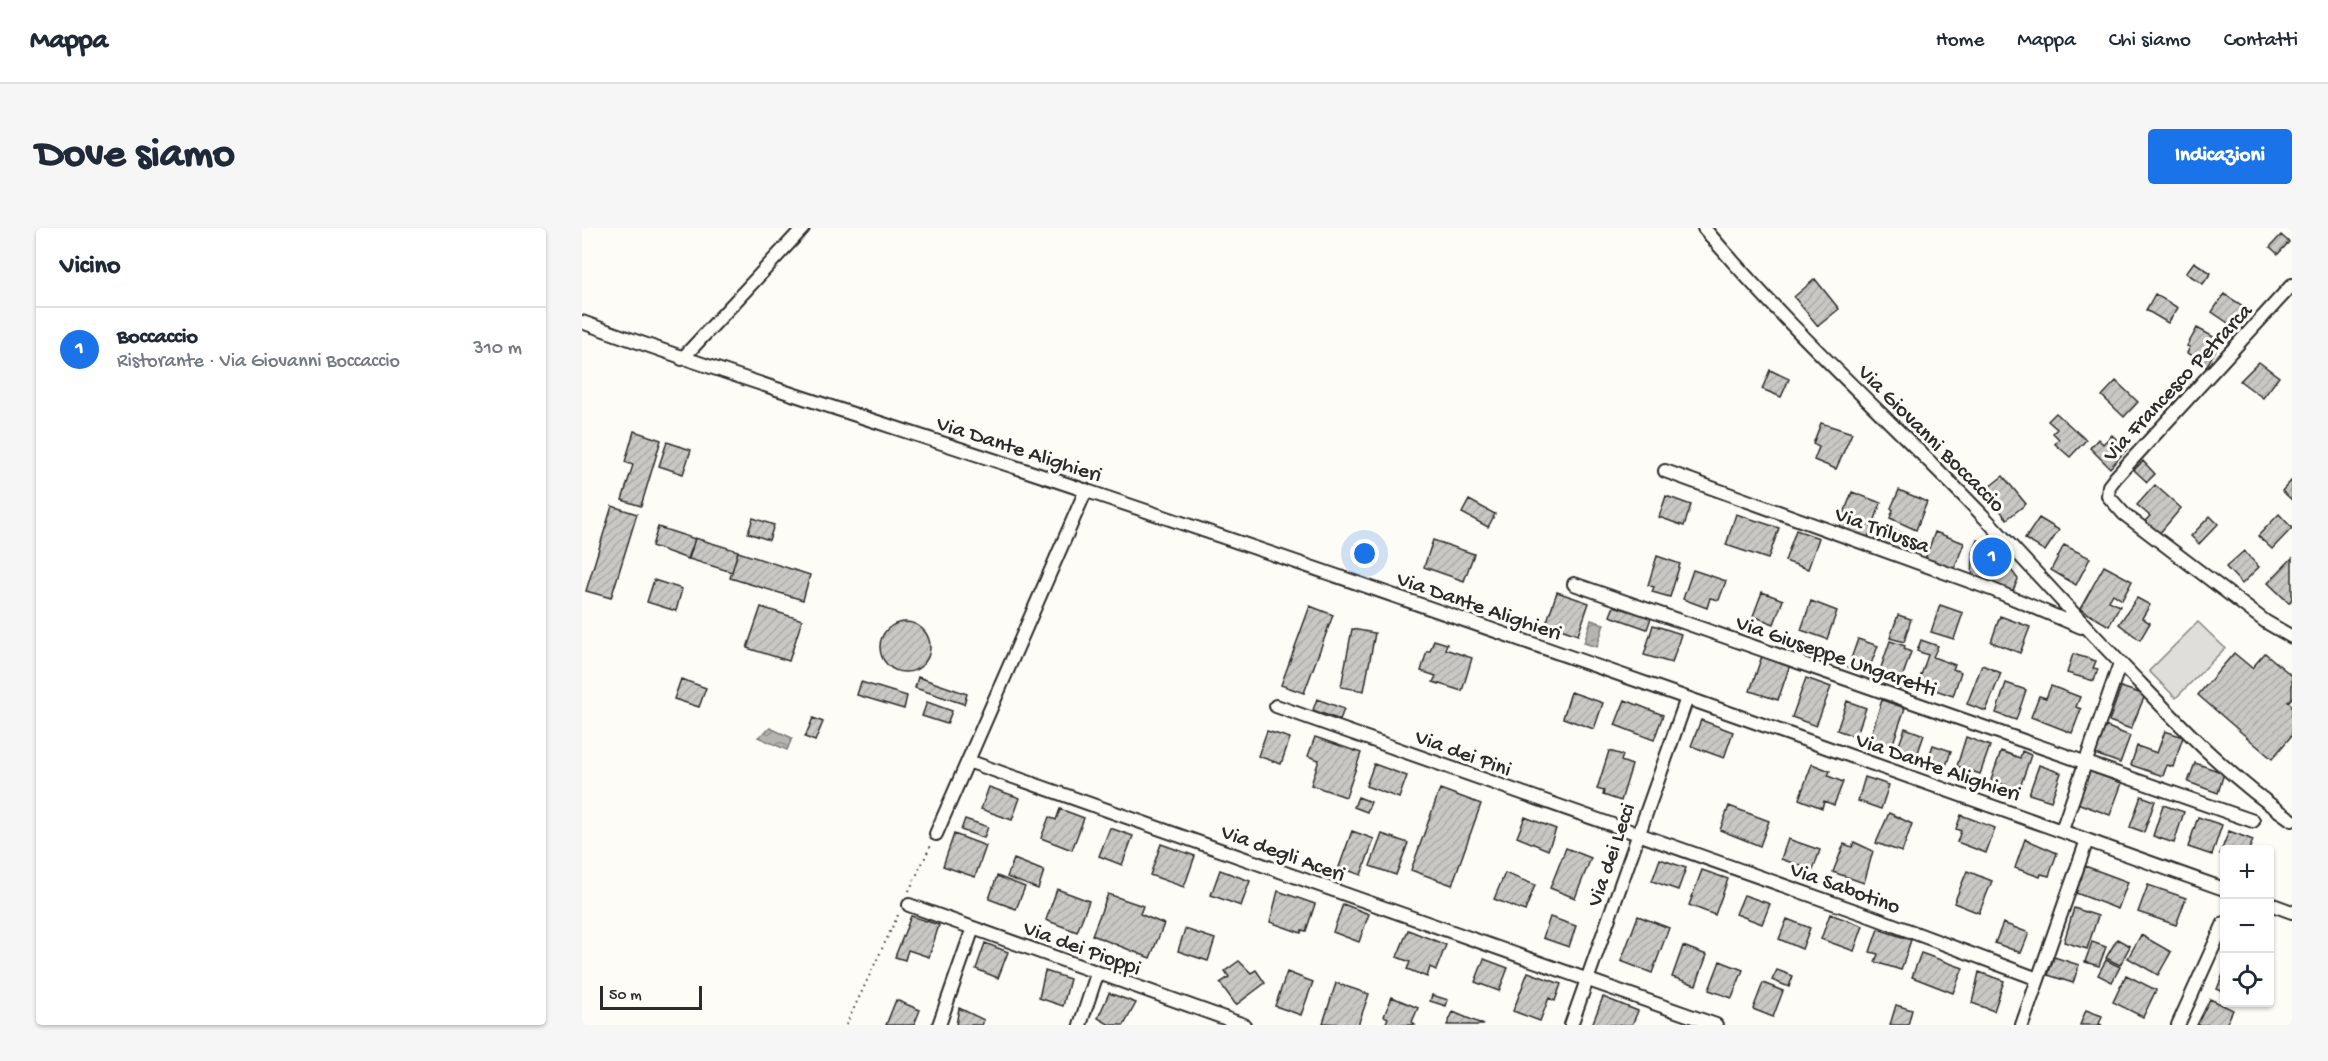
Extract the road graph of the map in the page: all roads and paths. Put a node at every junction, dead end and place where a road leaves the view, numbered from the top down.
1 (803, 228) edge
2 (1704, 228) edge
3 (2292, 285) edge
4 (582, 322) edge
5 (682, 359) junction
6 (1665, 471) dead end
7 (1086, 490) junction
8 (1574, 584) dead end
9 (2085, 628) junction
10 (2292, 637) edge
11 (2120, 663) junction
12 (1687, 698) junction
13 (1276, 706) dead end
14 (968, 761) junction
15 (2085, 763) junction
16 (2292, 820) edge
17 (2253, 821) dead end
18 (2062, 831) junction
19 (936, 834) joint
20 (1638, 836) junction
21 (2087, 840) junction
22 (2220, 888) edge
23 (905, 904) junction
24 (2274, 905) edge
25 (2292, 912) edge
26 (973, 928) junction
27 (2220, 932) edge
28 (1097, 974) junction
29 (2038, 979) junction
30 (1587, 981) junction
31 (1223, 1022) edge
32 (846, 1025) edge
33 (939, 1025) edge
34 (1080, 1025) edge
35 (1244, 1025) edge
36 (1571, 1025) edge
37 (1716, 1025) edge
38 (2022, 1025) edge
39 (2178, 1025) edge

1 - 5 street
2 - 9 street, Via Giovanni Boccaccio
3 - 10 street, Via Francesco Petrarca
4 - 5 street, Via Dante Alighieri
5 - 7 street, Via Dante Alighieri
6 - 9 street, Via Trilussa
7 - 12 street, Via Dante Alighieri
7 - 14 street
8 - 15 street, Via Giuseppe Ungaretti
9 - 11 street, Via Giovanni Boccaccio
11 - 15 street
11 - 16 street, Via Giovanni Boccaccio
12 - 18 street, Via Dante Alighieri
12 - 20 street, Via dei Lecci
13 - 20 street, Via dei Pini
14 - 19 street
14 - 30 street, Via degli Aceri
15 - 17 street, Via Giuseppe Ungaretti
15 - 18 street
18 - 21 street, Via Dante Alighieri
19 - 23 path
20 - 29 street, Via Sabotino
20 - 30 street, Via dei Lecci
21 - 22 street, Via Dante Alighieri
21 - 29 street
23 - 26 street, Via dei Pioppi
23 - 32 path
24 - 25 street
26 - 28 street, Via dei Pioppi
26 - 33 street
27 - 39 street
28 - 31 street, Via dei Pioppi
28 - 34 street
29 - 38 street
30 - 36 street, Via dei Lecci
30 - 37 street, Via degli Aceri
31 - 35 street, Via dei Pioppi

